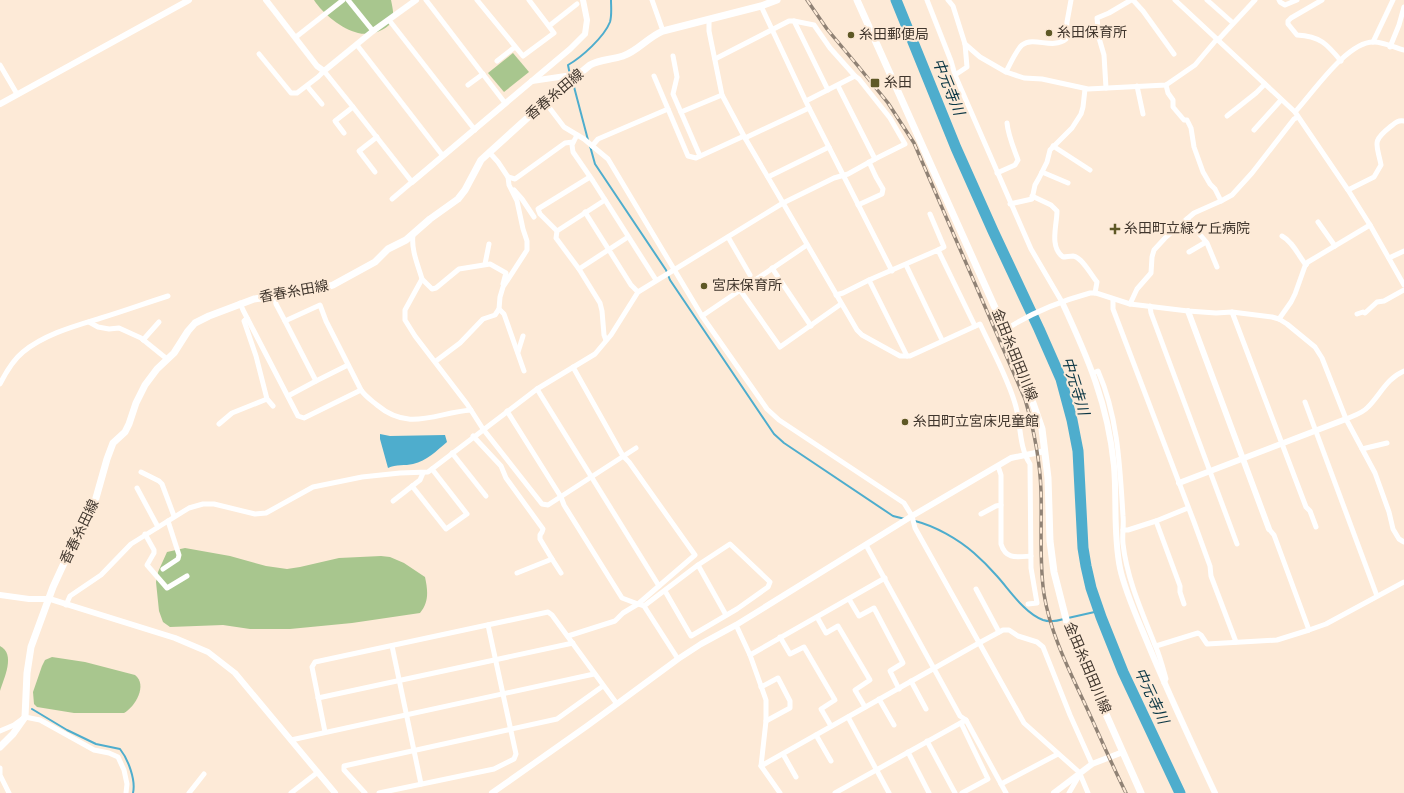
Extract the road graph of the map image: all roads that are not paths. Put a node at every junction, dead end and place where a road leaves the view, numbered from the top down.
1 (189, 0) edge
2 (266, 0) edge
3 (343, 0) edge
4 (348, 0) edge
5 (416, 0) edge
6 (426, 0) edge
7 (477, 0) edge
8 (529, 0) edge
9 (583, 0) edge
10 (652, 0) edge
11 (775, 0) edge
12 (857, 0) edge
13 (927, 0) edge
14 (948, 0) edge
15 (1071, 0) edge
16 (1132, 0) edge
17 (1175, 0) edge
18 (1207, 0) edge
19 (1255, 0) edge
20 (1279, 0) edge
21 (1297, 0) edge
22 (1322, 0) edge
23 (1393, 0) edge
24 (577, 4) dead end
25 (761, 6) junction
26 (1404, 7) edge
27 (389, 20) junction
28 (708, 20) junction
29 (794, 21) junction
30 (1233, 23) junction
31 (549, 26) junction
32 (771, 30) junction
33 (373, 31) junction
34 (663, 31) junction
35 (296, 37) junction
36 (1217, 40) junction
37 (1373, 42) junction
38 (965, 44) junction
39 (357, 45) junction
40 (1390, 46) junction
41 (515, 47) junction
42 (1404, 50) edge
43 (259, 54) dead end
44 (1174, 54) dead end
45 (673, 56) dead end
46 (715, 59) junction
47 (497, 61) dead end
48 (1341, 61) junction
49 (0, 65) edge
50 (324, 71) junction
51 (1006, 72) junction
52 (483, 74) junction
53 (579, 74) junction
54 (955, 75) junction
55 (654, 76) dead end
56 (855, 76) junction
57 (530, 81) junction
58 (1265, 84) junction
59 (468, 85) dead end
60 (1166, 85) junction
61 (307, 86) junction
62 (838, 86) junction
63 (1137, 86) junction
64 (1106, 88) junction
65 (1085, 89) junction
66 (828, 90) junction
67 (17, 94) junction
68 (722, 95) junction
69 (1281, 100) junction
70 (806, 101) junction
71 (545, 102) junction
72 (505, 103) junction
73 (0, 104) edge
74 (322, 104) dead end
75 (353, 107) junction
76 (809, 108) junction
77 (668, 109) junction
78 (681, 112) junction
79 (1143, 114) dead end
80 (1297, 115) junction
81 (1227, 116) dead end
82 (1404, 121) edge
83 (1007, 122) dead end
84 (475, 130) junction
85 (1254, 130) dead end
86 (344, 133) dead end
87 (577, 135) junction
88 (377, 137) junction
89 (744, 137) junction
90 (573, 142) junction
91 (592, 146) junction
92 (1052, 146) junction
93 (829, 147) junction
94 (489, 152) junction
95 (443, 156) junction
96 (700, 156) junction
97 (875, 158) junction
98 (869, 162) junction
99 (1090, 170) dead end
100 (375, 172) dead end
101 (1042, 172) junction
102 (997, 173) junction
103 (843, 175) junction
104 (508, 177) junction
105 (590, 177) junction
106 (768, 177) junction
107 (412, 182) junction
108 (1068, 183) dead end
109 (509, 185) junction
110 (1348, 190) junction
111 (1032, 196) junction
112 (392, 199) dead end
113 (605, 200) junction
114 (1221, 201) junction
115 (784, 203) junction
116 (1010, 204) junction
117 (858, 205) junction
118 (585, 212) junction
119 (930, 214) dead end
120 (534, 217) dead end
121 (1187, 218) junction
122 (1318, 222) dead end
123 (1370, 225) junction
124 (557, 231) junction
125 (413, 235) junction
126 (1282, 236) dead end
127 (628, 237) junction
128 (728, 237) junction
129 (1206, 242) junction
130 (489, 244) dead end
131 (807, 245) junction
132 (1335, 246) junction
133 (608, 249) junction
134 (938, 250) junction
135 (1404, 251) edge
136 (1189, 252) dead end
137 (1389, 258) junction
138 (485, 264) junction
139 (906, 265) junction
140 (1306, 265) junction
141 (1217, 266) dead end
142 (772, 268) junction
143 (579, 269) junction
144 (674, 270) junction
145 (892, 271) junction
146 (750, 275) dead end
147 (422, 279) junction
148 (656, 280) junction
149 (869, 280) junction
150 (1404, 285) edge
151 (503, 287) junction
152 (740, 290) junction
153 (1404, 290) edge
154 (638, 292) junction
155 (1095, 293) junction
156 (274, 295) junction
157 (836, 295) junction
158 (168, 296) dead end
159 (1113, 300) junction
160 (240, 303) junction
161 (1059, 303) junction
162 (841, 304) junction
163 (1130, 304) junction
164 (1150, 306) junction
165 (499, 309) junction
166 (1188, 311) junction
167 (1232, 312) junction
168 (1357, 314) dead end
169 (702, 316) junction
170 (247, 318) junction
171 (1279, 319) junction
172 (285, 321) junction
173 (88, 322) junction
174 (159, 322) dead end
175 (811, 326) junction
176 (975, 326) junction
177 (1005, 330) junction
178 (523, 336) dead end
179 (143, 340) junction
180 (606, 340) junction
181 (942, 340) junction
182 (518, 352) junction
183 (908, 356) junction
184 (166, 359) junction
185 (436, 361) junction
186 (348, 365) junction
187 (573, 367) junction
188 (524, 371) dead end
189 (1404, 372) edge
190 (1093, 373) junction
191 (316, 381) junction
192 (0, 384) edge
193 (537, 389) junction
194 (361, 390) junction
195 (288, 396) junction
196 (267, 398) junction
197 (1304, 402) dead end
198 (273, 406) dead end
199 (471, 410) junction
200 (507, 411) junction
201 (1346, 419) junction
202 (219, 424) dead end
203 (484, 429) junction
204 (1316, 431) junction
205 (474, 436) junction
206 (1388, 443) dead end
207 (1281, 444) junction
208 (636, 448) dead end
209 (1362, 449) junction
210 (1045, 451) junction
211 (452, 453) junction
212 (1024, 455) junction
213 (623, 456) junction
214 (1242, 459) junction
215 (998, 466) junction
216 (432, 468) junction
217 (141, 472) dead end
218 (1210, 472) junction
219 (423, 473) junction
220 (592, 476) junction
221 (1179, 483) junction
222 (412, 486) junction
223 (137, 488) dead end
224 (486, 496) dead end
225 (561, 497) junction
226 (393, 501) dead end
227 (1001, 505) junction
228 (1188, 508) junction
229 (981, 514) dead end
230 (174, 516) junction
231 (912, 516) junction
232 (168, 521) junction
233 (1156, 521) junction
234 (1316, 526) dead end
235 (158, 527) junction
236 (1269, 529) joint
237 (1123, 530) junction
238 (146, 534) junction
239 (1404, 542) edge
240 (1237, 544) dead end
241 (866, 545) junction
242 (1031, 556) junction
243 (552, 559) junction
244 (698, 565) junction
245 (162, 568) dead end
246 (517, 573) dead end
247 (561, 573) dead end
248 (187, 576) dead end
249 (885, 578) junction
250 (1404, 582) edge
251 (659, 586) junction
252 (976, 589) dead end
253 (665, 591) junction
254 (0, 595) edge
255 (1377, 596) junction
256 (849, 599) junction
257 (50, 600) junction
258 (638, 604) junction
259 (1028, 604) dead end
260 (1184, 604) dead end
261 (66, 605) junction
262 (644, 606) junction
263 (726, 615) junction
264 (817, 617) junction
265 (488, 625) junction
266 (736, 625) junction
267 (1309, 630) junction
268 (1000, 632) junction
269 (568, 636) junction
270 (780, 637) junction
271 (1236, 642) junction
272 (573, 643) junction
273 (979, 643) junction
274 (392, 646) junction
275 (1156, 646) junction
276 (750, 655) junction
277 (496, 659) junction
278 (678, 659) junction
279 (934, 668) junction
280 (594, 674) junction
281 (400, 680) junction
282 (911, 681) junction
283 (1164, 682) junction
284 (603, 686) junction
285 (761, 687) junction
286 (899, 689) junction
287 (503, 694) junction
288 (318, 698) junction
289 (879, 699) junction
290 (617, 704) junction
291 (865, 707) junction
292 (926, 709) dead end
293 (407, 715) junction
294 (25, 717) junction
295 (848, 717) junction
296 (766, 721) junction
297 (964, 721) junction
298 (894, 725) dead end
299 (831, 726) junction
300 (510, 730) junction
301 (0, 731) edge
302 (325, 732) junction
303 (816, 734) junction
304 (291, 740) junction
305 (927, 741) junction
306 (0, 747) edge
307 (414, 750) junction
308 (908, 752) junction
309 (1123, 752) junction
310 (783, 754) junction
311 (1058, 754) junction
312 (831, 761) dead end
313 (1092, 764) junction
314 (761, 766) junction
315 (0, 768) edge
316 (876, 770) junction
317 (318, 772) junction
318 (204, 774) dead end
319 (1080, 774) junction
320 (796, 778) dead end
321 (422, 784) junction
322 (1001, 784) junction
323 (846, 787) junction
324 (404, 790) edge
325 (8, 793) edge
326 (126, 793) edge
327 (189, 793) edge
328 (291, 793) edge
329 (335, 793) edge
330 (365, 793) edge
331 (379, 793) edge
332 (492, 793) edge
333 (780, 793) edge
334 (835, 793) edge
335 (849, 793) edge
336 (889, 793) edge
337 (929, 793) edge
338 (955, 793) edge
339 (962, 793) edge
340 (1006, 793) edge
341 (1054, 793) edge
342 (1069, 793) edge
343 (1088, 793) edge
344 (1142, 793) edge
345 (1215, 793) edge

1 - 67 street
2 - 35 street
3 - 35 street
4 - 33 street
5 - 27 street
6 - 52 street
7 - 41 street
8 - 31 street
9 - 57 street
10 - 34 street
11 - 25 main road, 香春糸田線
12 - 177 main road, 金田糸田田川線
13 - 54 street
14 - 38 street
15 - 51 street
16 - 44 street
16 - 64 street
17 - 36 street
18 - 30 street
19 - 30 street
20 - 21 street
22 - 48 street
23 - 37 street
24 - 31 street
25 - 28 main road, 香春糸田線
25 - 32 street
26 - 40 street
27 - 33 street
27 - 84 street
28 - 34 main road, 香春糸田線
28 - 46 street
29 - 32 street
29 - 56 street
29 - 66 street
30 - 36 street
31 - 41 street
32 - 46 street
32 - 70 street
33 - 39 street
34 - 53 main road, 香春糸田線
35 - 50 street
36 - 58 street
36 - 60 street
37 - 40 street
37 - 48 street
38 - 51 street
38 - 54 street
39 - 50 street
39 - 95 street
40 - 42 street
41 - 47 street
43 - 61 street
45 - 78 street
46 - 68 street
48 - 80 street
49 - 67 street
50 - 61 street
50 - 75 street
51 - 65 street
52 - 59 street
52 - 72 street
53 - 57 street
53 - 71 main road, 香春糸田線
54 - 102 street
55 - 77 street
56 - 62 street
56 - 97 street
57 - 72 street
58 - 69 street
58 - 81 street
60 - 63 street
60 - 114 street
61 - 74 street
62 - 66 street
62 - 97 street
63 - 64 street
63 - 79 street
64 - 65 street
65 - 92 street
66 - 70 street
67 - 73 street
68 - 78 street
68 - 89 street
69 - 80 street
69 - 85 street
70 - 76 street
71 - 87 street
71 - 94 main road, 香春糸田線
72 - 84 street
75 - 86 street
75 - 88 street
76 - 89 street
76 - 93 street
77 - 91 street
77 - 96 street
78 - 96 street
80 - 110 street
80 - 114 street
82 - 110 street
83 - 102 street
84 - 95 street
87 - 90 street
87 - 91 street
88 - 100 street
88 - 107 street
89 - 96 street
89 - 106 street
90 - 104 street
90 - 105 street
91 - 144 street
92 - 99 street
92 - 101 street
93 - 103 street
93 - 106 street
94 - 104 street
94 - 125 main road, 香春糸田線
95 - 107 street
97 - 98 street
98 - 103 street
98 - 117 street
101 - 108 street
101 - 111 street
102 - 116 street
103 - 115 street
103 - 117 street
104 - 109 street
105 - 113 street
105 - 124 street
106 - 115 street
107 - 112 street
109 - 120 street
109 - 151 street
110 - 123 street
111 - 116 street
111 - 155 street
113 - 118 street
113 - 127 street
114 - 121 street
115 - 128 street
115 - 131 street
116 - 161 street
117 - 145 street
118 - 124 street
118 - 133 street
119 - 134 street
121 - 129 street
121 - 163 street
122 - 132 street
123 - 132 street
123 - 137 street
124 - 143 street
125 - 147 street
125 - 156 main road, 香春糸田線
126 - 140 street
127 - 133 street
127 - 148 street
128 - 144 street
128 - 146 street
129 - 136 street
129 - 141 street
130 - 138 street
131 - 142 street
131 - 157 street
132 - 140 street
133 - 143 street
133 - 154 street
134 - 139 street
134 - 176 street
135 - 137 street
137 - 150 street
138 - 147 street
138 - 151 street
139 - 145 street
139 - 181 street
140 - 171 street
142 - 152 street
142 - 175 street
143 - 180 street
144 - 148 street
144 - 169 street
145 - 149 street
147 - 185 street
148 - 154 street
149 - 157 street
149 - 183 street
151 - 165 street
152 - 169 street
152 - 175 street
153 - 168 street
154 - 180 street
155 - 159 street
155 - 161 street
156 - 160 main road, 香春糸田線
156 - 172 street
157 - 162 street
158 - 173 street
159 - 163 street
159 - 221 street
160 - 170 street
160 - 184 main road, 香春糸田線
161 - 177 street
161 - 190 street
162 - 175 street
162 - 183 street
163 - 164 street
164 - 166 street
164 - 218 street
165 - 182 street
165 - 185 street
166 - 167 street
166 - 214 street
167 - 171 street
167 - 207 street
169 - 231 street
170 - 195 street
170 - 196 street
171 - 201 street
172 - 186 street
172 - 191 street
173 - 179 street
173 - 192 street
174 - 179 street
176 - 181 street
176 - 212 street
177 - 210 main road, 金田糸田田川線
178 - 182 street
179 - 184 street
180 - 187 street
181 - 183 street
182 - 188 street
184 - 257 main road, 香春糸田線
185 - 199 street
186 - 191 street
186 - 194 street
187 - 193 street
187 - 213 street
189 - 201 street
190 - 237 street
190 - 283 street
191 - 195 street
193 - 200 street
193 - 220 street
194 - 195 street
194 - 199 street
196 - 198 street
196 - 202 street
197 - 204 street
199 - 203 street
200 - 203 street
200 - 225 street
201 - 204 street
201 - 209 street
203 - 205 street
203 - 225 street
204 - 207 street
204 - 255 street
205 - 211 street
205 - 243 street
206 - 209 street
207 - 214 street
207 - 234 street
208 - 213 street
209 - 239 street
210 - 212 street
210 - 309 main road, 金田糸田田川線
211 - 216 street
211 - 224 street
212 - 215 street
212 - 242 street
213 - 220 street
213 - 251 street
214 - 218 street
214 - 236 street
215 - 227 street
215 - 231 street
216 - 219 street
216 - 222 street
217 - 230 street
218 - 221 street
218 - 240 street
219 - 222 street
219 - 230 street
220 - 225 street
220 - 251 street
221 - 228 street
222 - 226 street
223 - 235 street
225 - 258 street
227 - 229 street
227 - 242 street
228 - 233 street
228 - 271 street
230 - 232 street
231 - 241 street
231 - 273 street
232 - 235 street
232 - 245 street
233 - 237 street
233 - 260 street
235 - 238 street
236 - 267 street
237 - 275 street
238 - 248 street
238 - 261 street
241 - 249 street
241 - 266 street
242 - 259 street
243 - 246 street
243 - 247 street
244 - 253 street
244 - 263 street
244 - 263 street
249 - 256 street
249 - 279 street
250 - 255 street
251 - 258 street
252 - 268 street
253 - 262 street
253 - 263 street
254 - 257 street
255 - 267 street
256 - 264 street
256 - 286 street
257 - 261 street
257 - 294 main road, 香春糸田線
258 - 262 street
258 - 269 street
261 - 304 street
262 - 278 street
264 - 270 street
264 - 291 street
265 - 269 street
265 - 274 street
265 - 277 street
266 - 276 street
266 - 278 street
267 - 271 street
268 - 273 street
268 - 313 street
269 - 272 street
270 - 276 street
270 - 299 street
271 - 275 street
272 - 277 street
272 - 280 street
273 - 279 street
273 - 311 street
274 - 281 street
274 - 288 street
275 - 283 street
276 - 285 street
277 - 281 street
277 - 287 street
278 - 290 street
279 - 282 street
279 - 297 street
280 - 284 street
280 - 287 street
281 - 288 street
281 - 293 street
282 - 286 street
282 - 292 street
283 - 345 street
284 - 290 street
284 - 300 street
285 - 296 street
285 - 296 street
286 - 289 street
287 - 293 street
287 - 300 street
288 - 302 street
289 - 291 street
289 - 298 street
290 - 332 street
291 - 295 street
293 - 302 street
293 - 307 street
294 - 301 street
294 - 306 main road
294 - 326 street
295 - 299 street
295 - 316 street
296 - 314 street
297 - 305 street
297 - 322 street
297 - 339 street
299 - 303 street
300 - 307 street
300 - 321 street
302 - 304 street
303 - 310 street
303 - 312 street
304 - 317 street
305 - 308 street
305 - 338 street
307 - 321 street
307 - 330 street
308 - 316 street
308 - 337 street
309 - 313 street
309 - 344 main road, 金田糸田田川線
310 - 314 street
310 - 320 street
311 - 319 street
311 - 322 street
313 - 319 street
314 - 333 street
315 - 325 street
316 - 323 street
316 - 336 street
317 - 328 street
317 - 329 street
318 - 327 street
319 - 341 street
319 - 342 street
319 - 343 street
321 - 324 street
322 - 340 street
323 - 334 street
323 - 335 street
324 - 331 street

